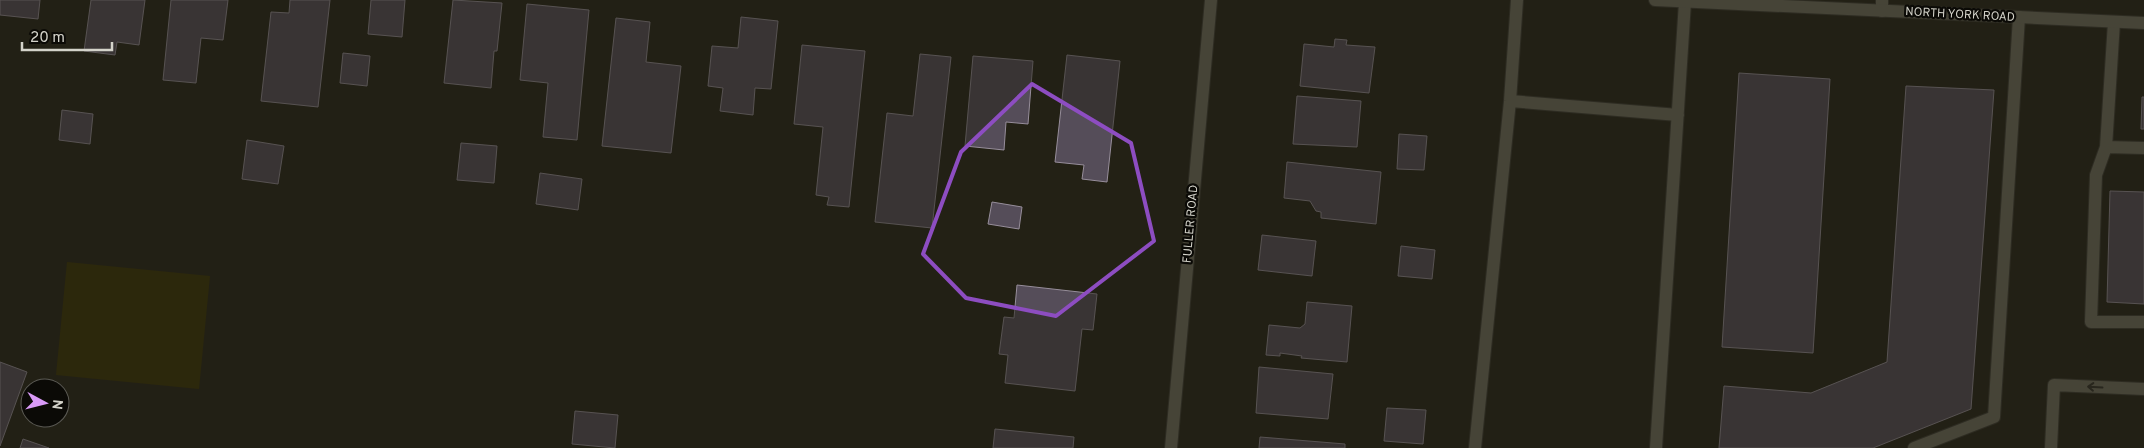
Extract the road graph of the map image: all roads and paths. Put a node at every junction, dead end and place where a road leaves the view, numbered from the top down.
1 (1211, 0) edge
2 (1517, 0) edge
3 (1655, 0) edge
4 (1685, 2) junction
5 (1882, 5) edge
6 (2019, 18) junction
7 (2114, 22) junction
8 (2144, 23) edge
9 (1510, 100) junction
10 (1678, 115) junction
11 (2106, 148) junction
12 (2144, 148) edge
13 (2144, 322) edge
14 (2144, 389) edge
15 (1171, 448) edge
16 (1475, 448) edge
17 (1656, 448) edge
18 (1914, 448) edge
19 (2051, 448) edge

1 - 15 main road, FULLER ROAD
2 - 9 main road
3 - 4 main road, NORTH YORK ROAD
4 - 5 main road, NORTH YORK ROAD
4 - 10 main road
5 - 6 main road, NORTH YORK ROAD
6 - 7 main road, NORTH YORK ROAD
6 - 18 main road
7 - 8 main road, NORTH YORK ROAD
7 - 11 main road
9 - 10 main road
9 - 16 main road
10 - 17 main road
11 - 12 main road
11 - 13 main road
14 -> 19 main road

